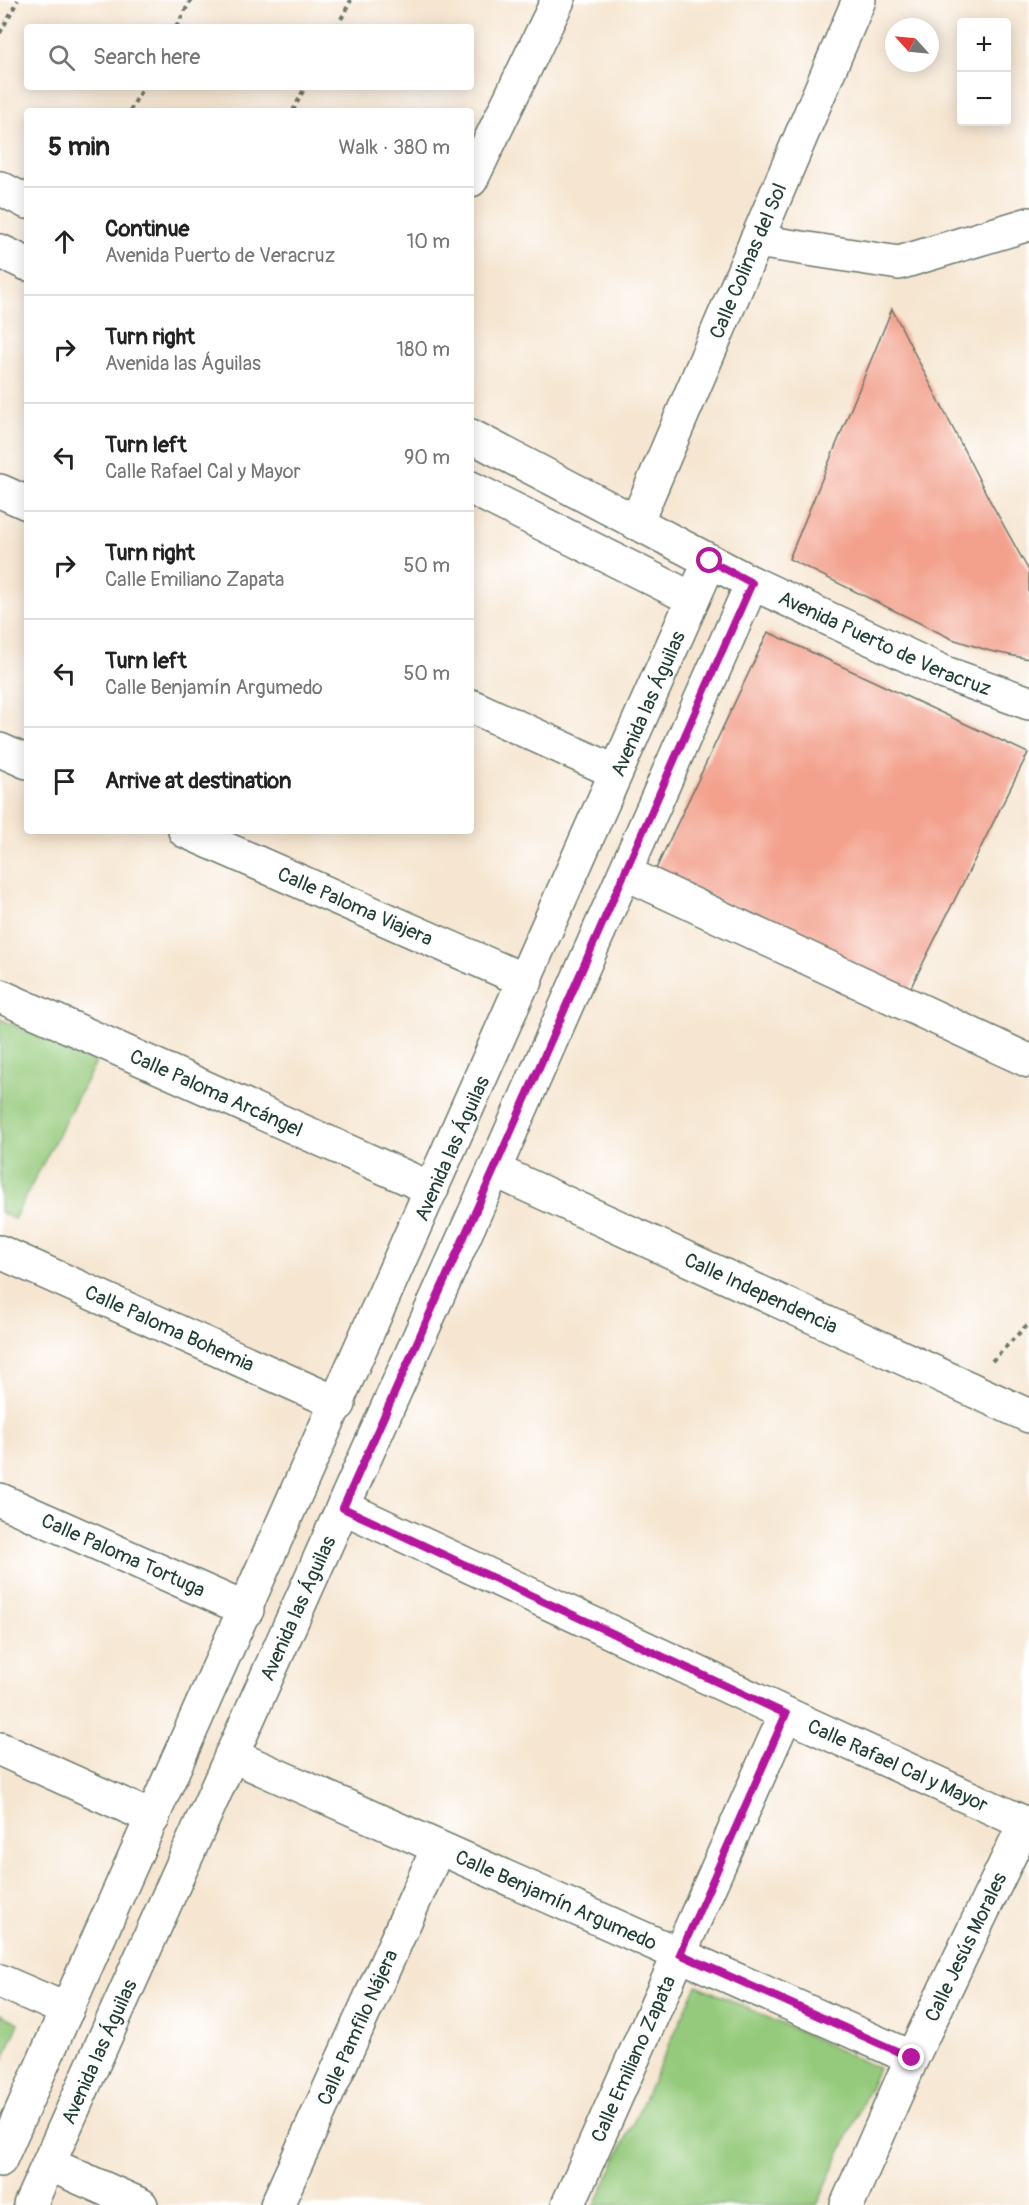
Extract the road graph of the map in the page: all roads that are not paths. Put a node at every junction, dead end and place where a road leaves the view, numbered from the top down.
1 (558, 0) edge
2 (859, 0) edge
3 (474, 174) edge
4 (0, 188) edge
5 (24, 200) edge
6 (1029, 224) edge
7 (756, 241) junction
8 (0, 251) edge
9 (24, 263) edge
10 (474, 438) edge
11 (474, 490) edge
12 (0, 491) edge
13 (24, 503) edge
14 (636, 523) junction
15 (710, 561) junction
16 (752, 583) junction
17 (693, 599) junction
18 (1029, 703) edge
19 (474, 707) edge
20 (0, 750) edge
21 (24, 761) edge
22 (616, 772) junction
23 (192, 834) edge
24 (625, 873) junction
25 (526, 981) junction
26 (0, 996) edge
27 (1029, 1061) edge
28 (494, 1170) junction
29 (432, 1189) junction
30 (0, 1252) edge
31 (339, 1404) junction
32 (1029, 1416) edge
33 (0, 1500) edge
34 (343, 1508) junction
35 (247, 1610) junction
36 (786, 1714) junction
37 (0, 1749) edge
38 (231, 1755) junction
39 (153, 1818) junction
40 (1027, 1824) edge
41 (438, 1848) junction
42 (680, 1954) junction
43 (0, 1981) edge
44 (67, 2010) junction
45 (912, 2058) junction
46 (0, 2160) edge
47 (49, 2164) junction
48 (30, 2205) edge
49 (141, 2205) edge
50 (277, 2205) edge
51 (568, 2205) edge
52 (847, 2205) edge

1 - 3 street
2 - 7 street, Calle Colinas del Sol
4 - 5 street
6 - 7 street
7 - 14 street, Calle Colinas del Sol
8 - 9 street
10 - 14 street, Avenida Puerto de Veracruz
11 - 17 street
12 - 13 street
14 - 15 street, Avenida Puerto de Veracruz
15 - 16 street, Avenida Puerto de Veracruz
15 - 17 street, Avenida las Águilas
16 - 18 street, Avenida Puerto de Veracruz
16 - 24 street, Avenida las Águilas
17 - 22 street, Avenida las Águilas
19 - 22 street
20 - 21 street
22 - 25 street, Avenida las Águilas
23 - 25 street, Calle Paloma Viajera
24 - 27 street
24 - 28 street, Avenida las Águilas
25 - 29 street, Avenida las Águilas
26 - 29 street, Calle Paloma Arcángel
28 - 32 street, Calle Independencia
28 - 34 street, Avenida las Águilas
29 - 31 street, Avenida las Águilas
30 - 31 street, Calle Paloma Bohemia
31 - 35 street, Avenida las Águilas
33 - 35 street, Calle Paloma Tortuga
34 - 36 street, Calle Rafael Cal y Mayor
34 - 38 street, Avenida las Águilas
35 - 39 street, Avenida las Águilas
36 - 40 street, Calle Rafael Cal y Mayor
36 - 42 street, Calle Emiliano Zapata
37 - 39 street
38 - 41 street, Calle Benjamín Argumedo
38 - 47 street, Avenida las Águilas
39 - 44 street, Avenida las Águilas
40 - 45 street, Calle Jesús Morales
41 - 42 street, Calle Benjamín Argumedo
41 - 50 street, Calle Pamfilo Nájera
42 - 45 street, Calle Benjamín Argumedo
42 - 51 street, Calle Emiliano Zapata
43 - 44 street
44 - 46 street, Avenida las Águilas
45 - 52 street, Calle Jesús Morales
47 - 48 street, Avenida las Águilas
47 - 49 street

